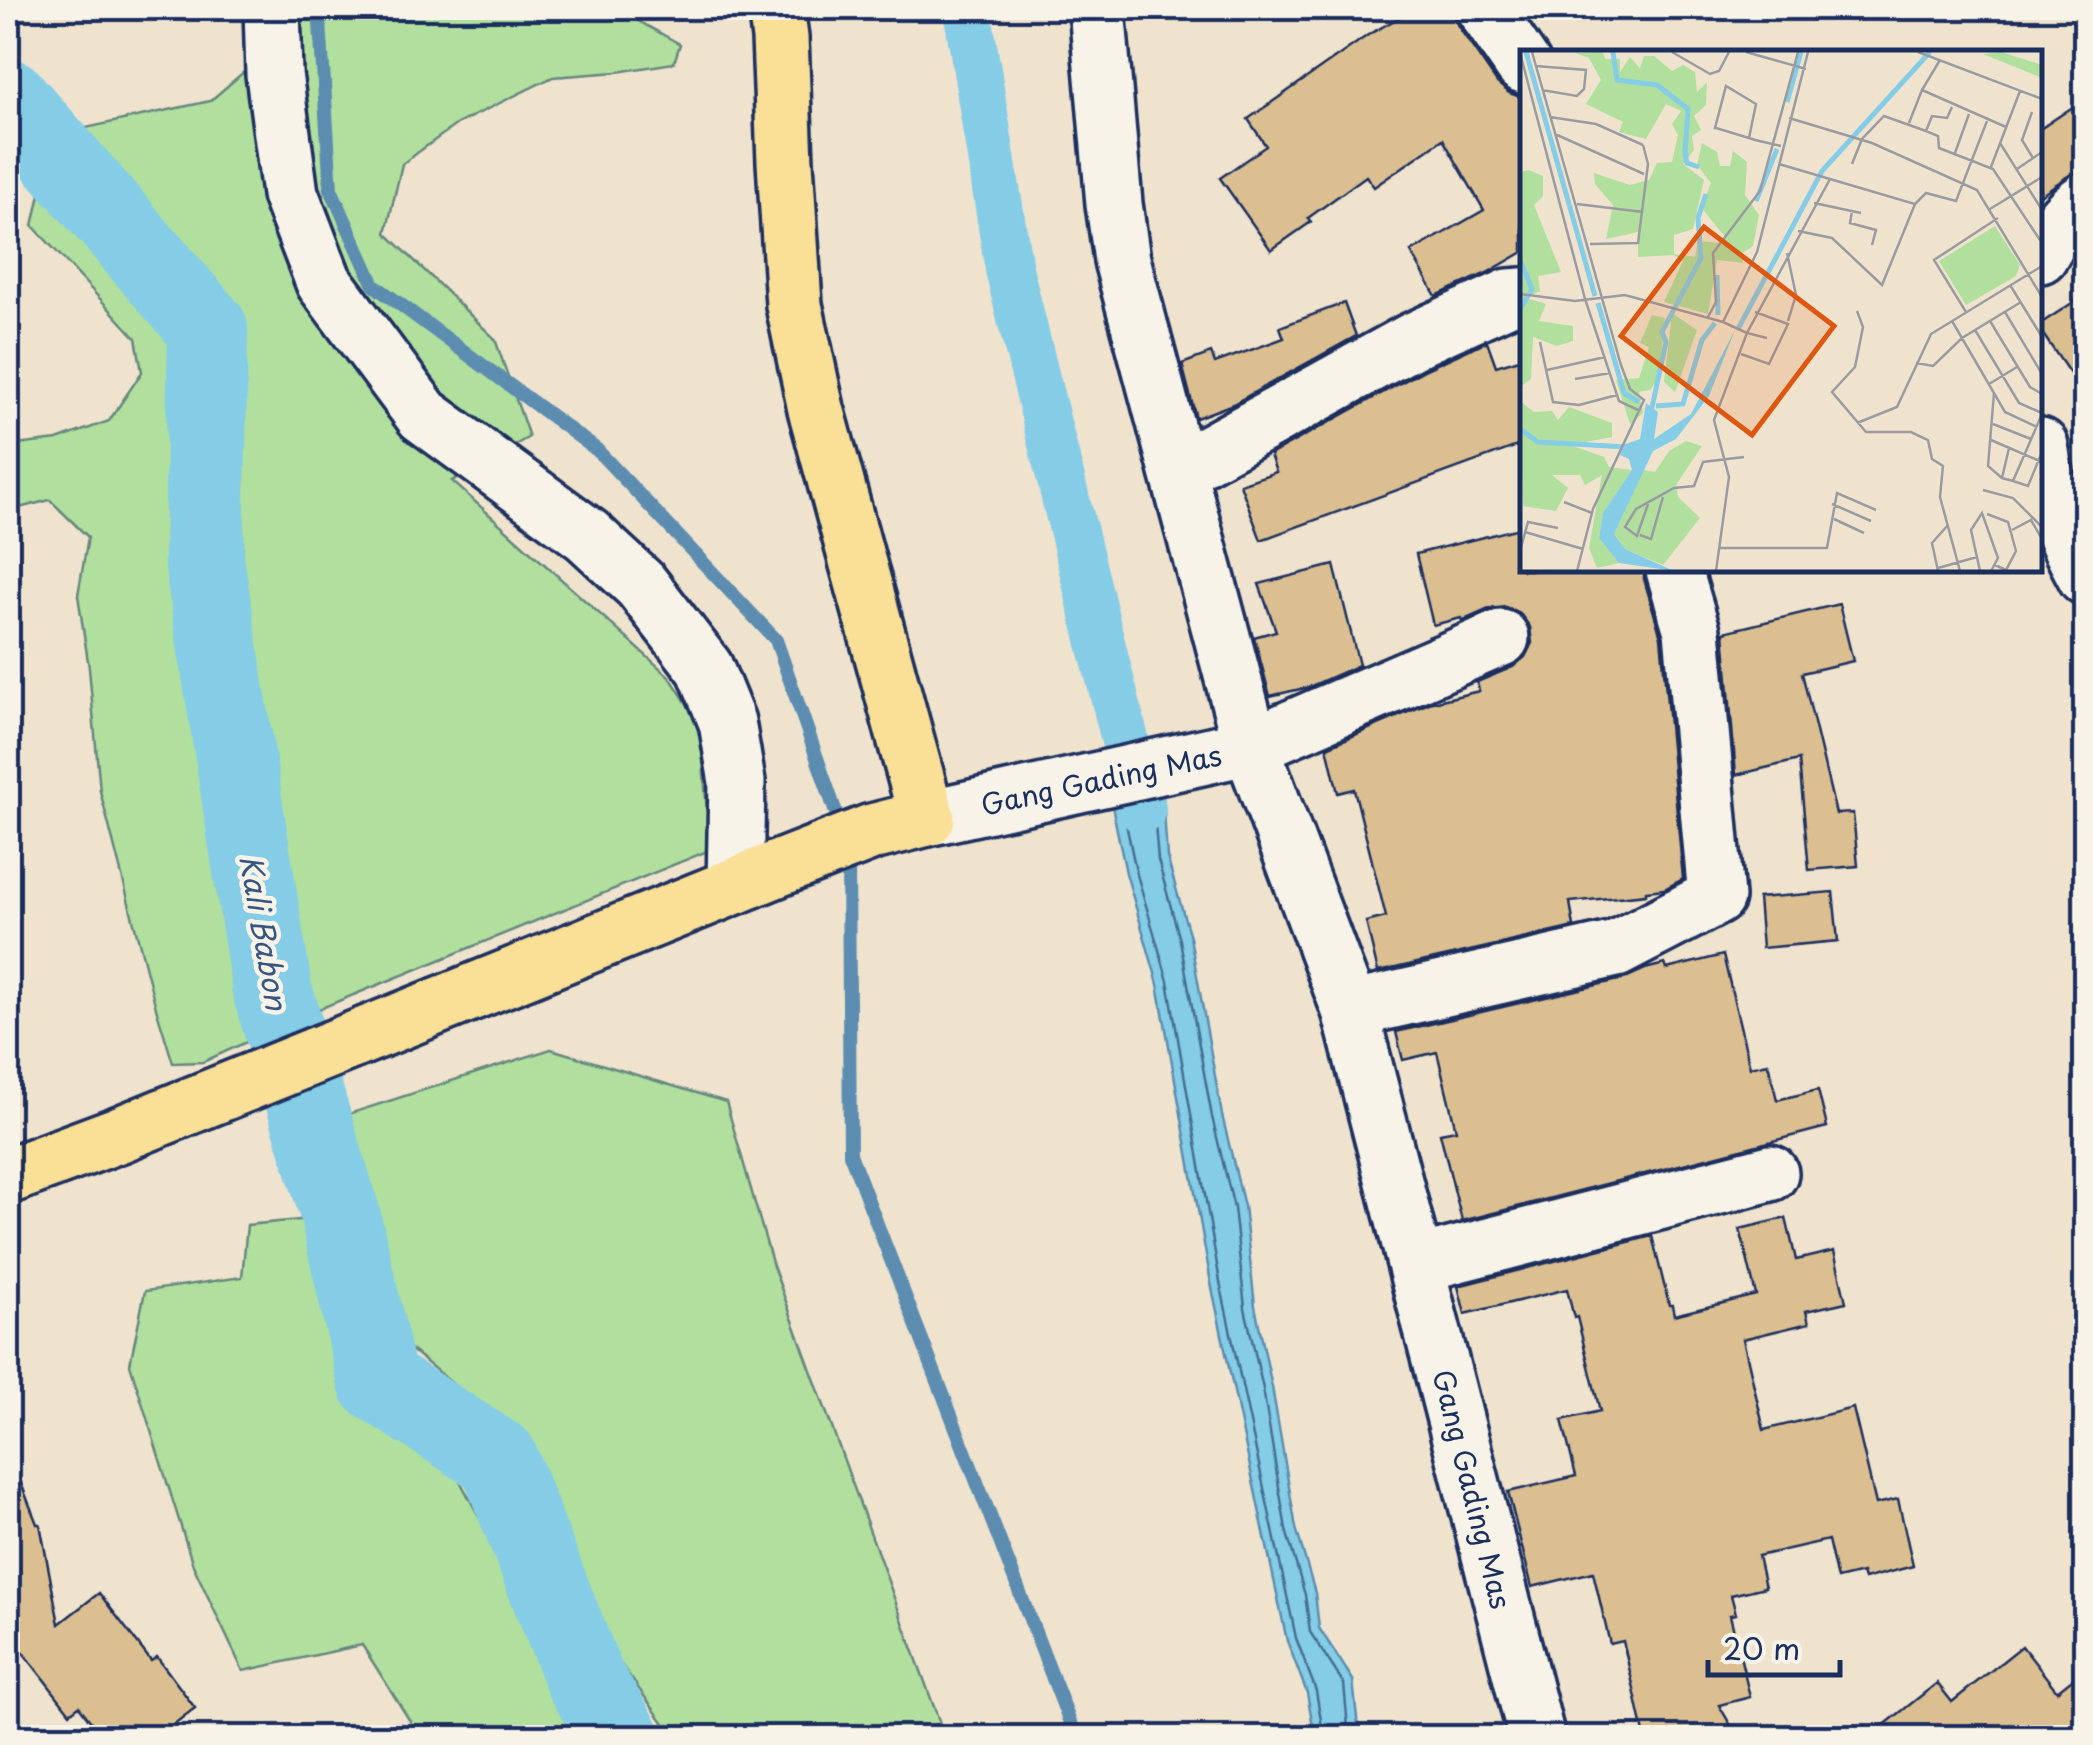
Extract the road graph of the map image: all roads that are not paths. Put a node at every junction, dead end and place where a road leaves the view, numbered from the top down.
1 (272, 8) edge
2 (776, 8) edge
3 (1096, 8) edge
4 (1484, 8) edge
5 (1520, 61) edge
6 (2086, 200) edge
7 (2043, 251) edge
8 (1520, 296) edge
9 (2043, 467) edge
10 (1178, 470) junction
11 (1675, 572) edge
12 (2086, 576) edge
13 (1501, 638) dead end
14 (1227, 751) junction
15 (948, 813) junction
16 (756, 877) junction
17 (1350, 1010) junction
18 (1770, 1172) dead end
19 (8, 1173) edge
20 (1416, 1266) junction
21 (1537, 1738) edge

1 - 16 street
2 - 15 main road
3 - 10 street
4 - 5 street
6 - 7 street
8 - 10 street
9 - 12 street
10 - 14 street
11 - 17 street
13 - 14 street
14 - 15 street, Gang Gading Mas
14 - 17 street, Gang Gading Mas
15 - 16 main road
16 - 19 main road
17 - 20 street, Gang Gading Mas
18 - 20 street
20 - 21 street, Gang Gading Mas

